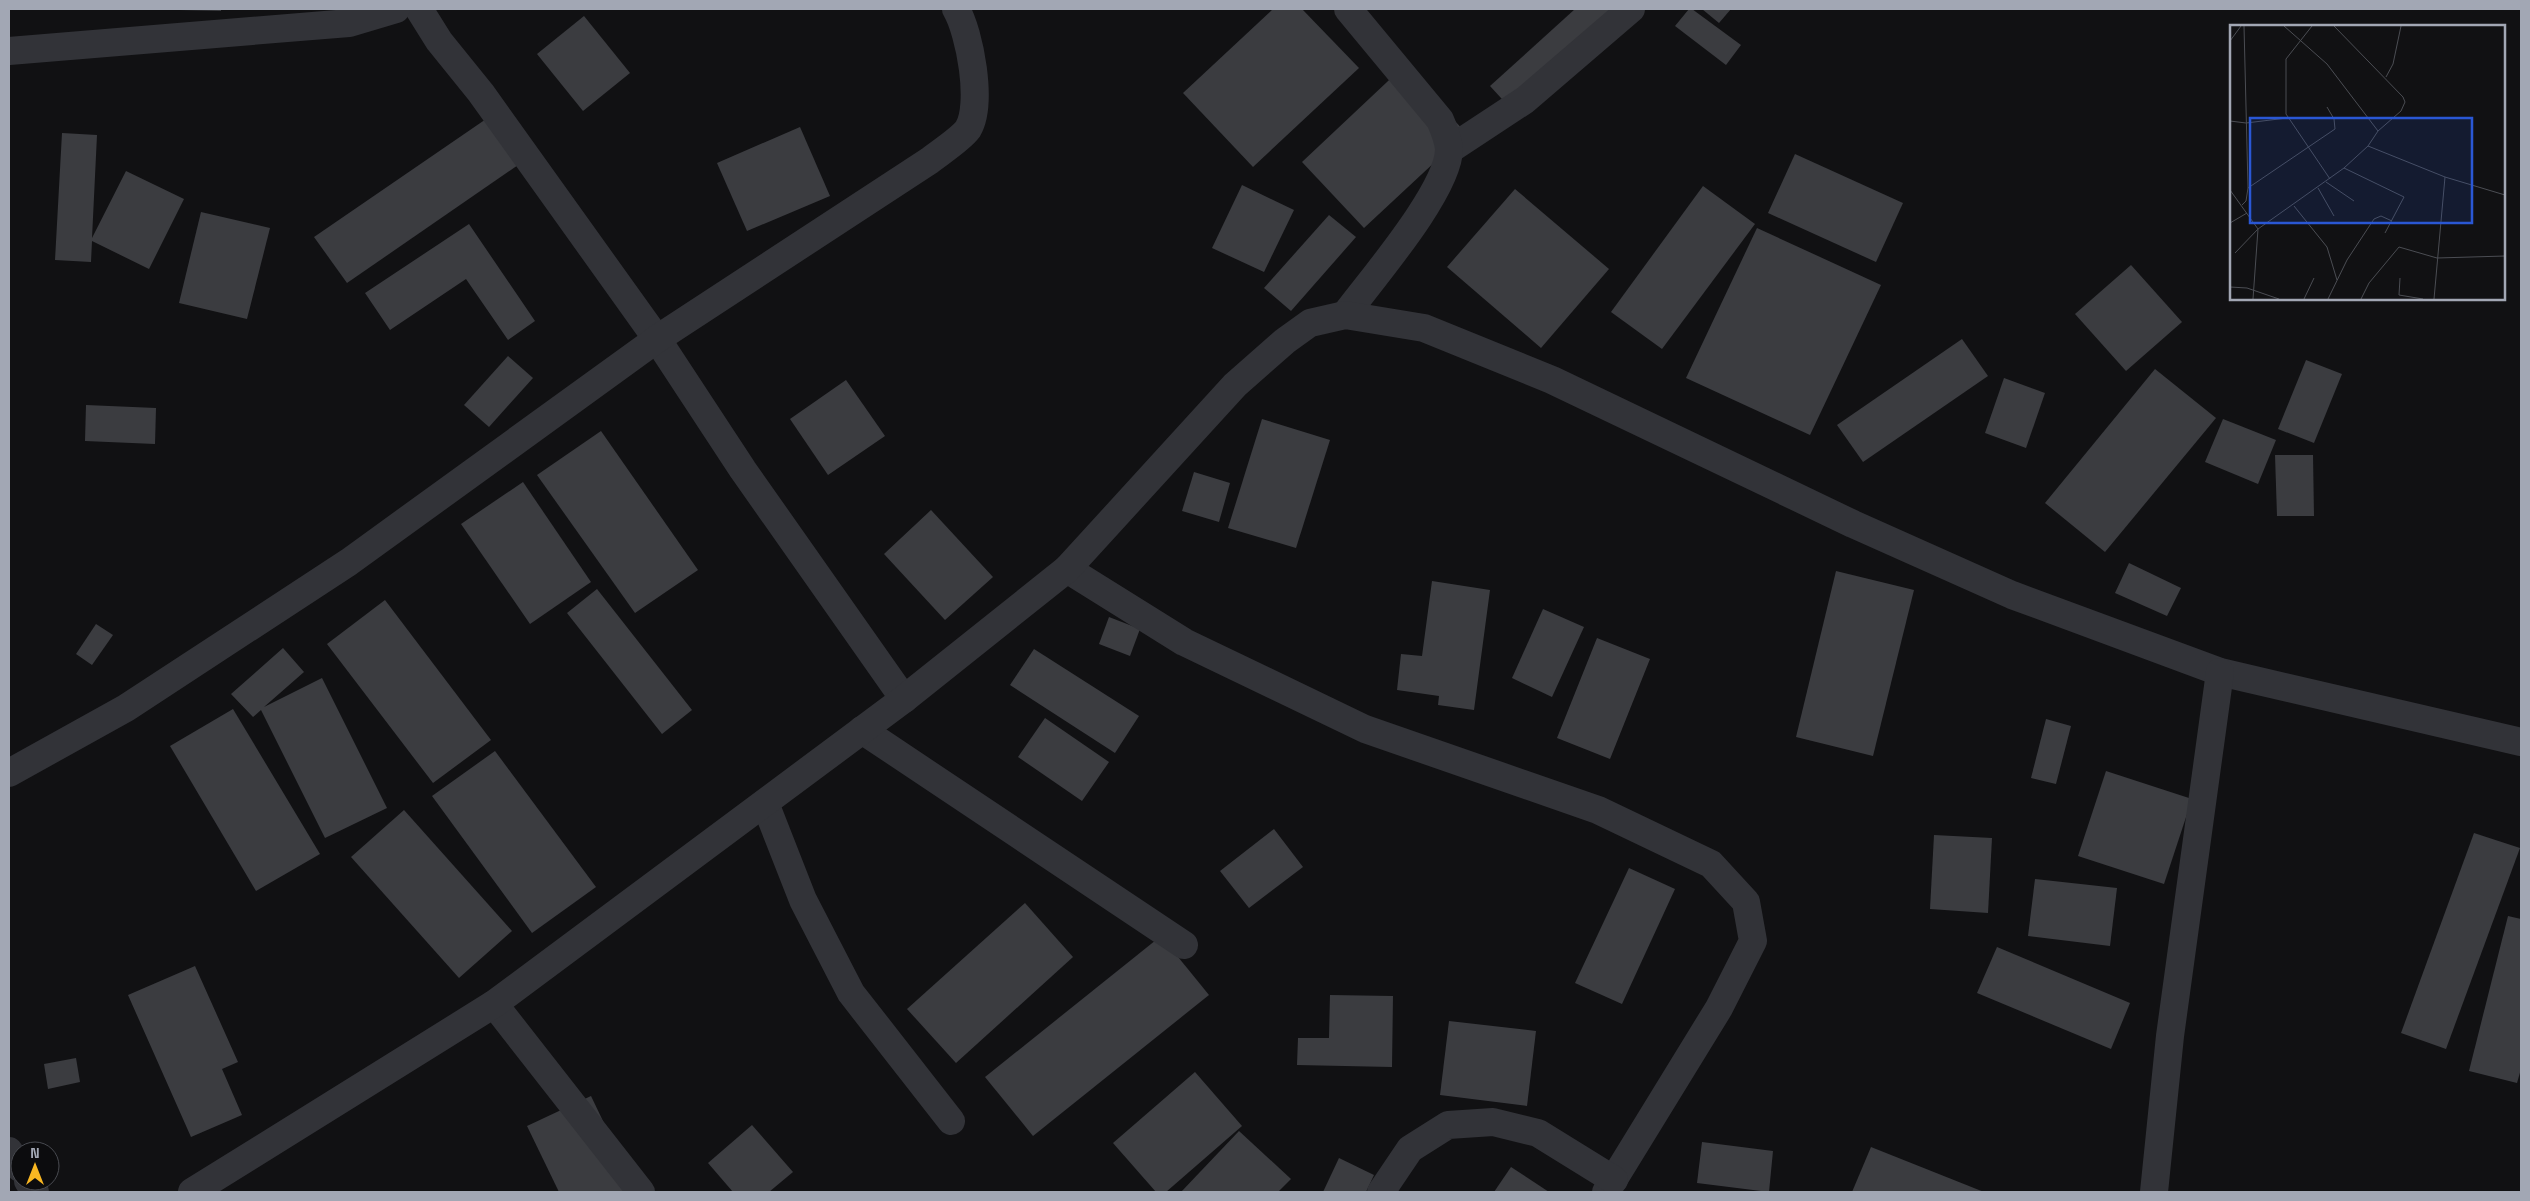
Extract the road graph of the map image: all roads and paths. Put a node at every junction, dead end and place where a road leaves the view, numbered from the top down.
1 (396, 9) edge
2 (418, 9) edge
3 (956, 9) edge
4 (1348, 9) edge
5 (1631, 9) edge
6 (9, 51) edge
7 (1449, 150) junction
8 (1345, 315) junction
9 (657, 339) junction
10 (1067, 569) junction
11 (2220, 672) junction
12 (904, 699) junction
13 (862, 730) junction
14 (2521, 742) edge
15 (9, 773) edge
16 (765, 803) junction
17 (1184, 945) dead end
18 (494, 1004) junction
19 (951, 1121) dead end
20 (1610, 1186) edge
21 (192, 1192) edge
22 (641, 1192) edge
23 (1381, 1192) edge
24 (2154, 1192) edge

1 - 6 street
2 - 9 street
3 - 9 street
4 - 7 street
5 - 7 street
7 - 8 street
8 - 10 street
8 - 11 street
9 - 12 street
9 - 15 street
10 - 12 street
10 - 20 street
11 - 14 street
11 - 24 street
12 - 13 street
13 - 16 street
13 - 17 street
16 - 18 street
16 - 19 street
18 - 21 street
18 - 22 street
20 - 23 street

